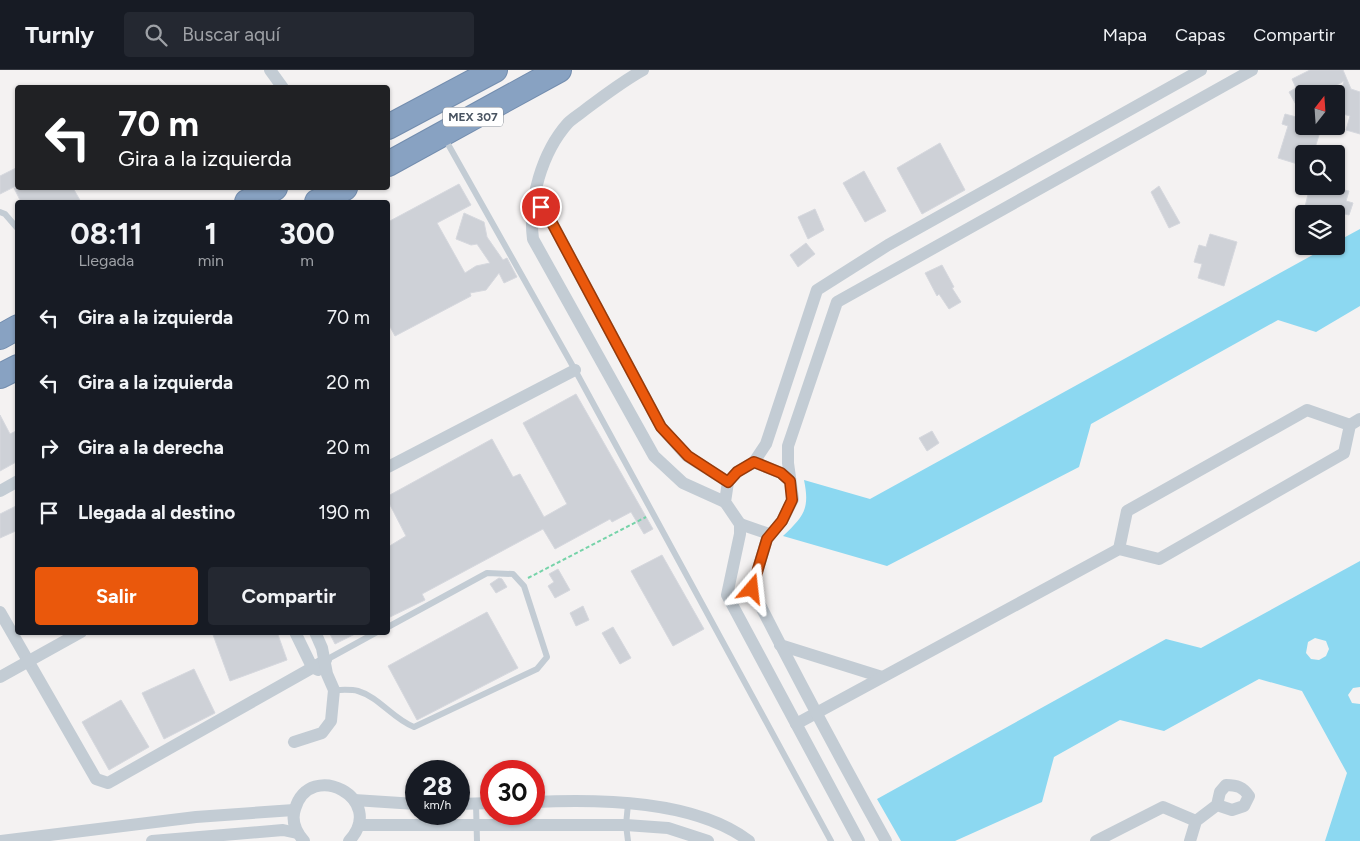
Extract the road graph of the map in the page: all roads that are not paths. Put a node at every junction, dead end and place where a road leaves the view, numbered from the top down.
1 (270, 70) edge
2 (495, 70) edge
3 (560, 70) edge
4 (643, 70) edge
5 (1201, 70) edge
6 (1252, 70) edge
7 (281, 85) edge
8 (390, 126) edge
9 (442, 134) junction
10 (390, 163) edge
11 (271, 190) edge
12 (341, 190) edge
13 (535, 198) junction
14 (251, 200) edge
15 (321, 200) edge
16 (0, 212) edge
17 (15, 226) edge
18 (15, 329) edge
19 (0, 337) edge
20 (15, 368) edge
21 (575, 370) junction
22 (0, 376) edge
23 (1355, 422) edge
24 (754, 462) junction
25 (390, 466) edge
26 (790, 481) junction
27 (728, 482) junction
28 (15, 483) edge
29 (0, 491) edge
30 (725, 502) junction
31 (740, 524) junction
32 (770, 534) junction
33 (1118, 549) junction
34 (0, 612) edge
35 (390, 626) edge
36 (76, 635) edge
37 (296, 635) edge
38 (316, 635) edge
39 (372, 635) edge
40 (780, 644) junction
41 (326, 660) junction
42 (28, 661) junction
43 (312, 667) junction
44 (327, 674) junction
45 (0, 676) edge
46 (882, 676) junction
47 (334, 690) junction
48 (816, 714) junction
49 (796, 724) junction
50 (294, 742) dead end
51 (354, 800) junction
52 (545, 802) edge
53 (405, 803) edge
54 (470, 804) edge
55 (476, 804) junction
56 (480, 804) edge
57 (628, 804) junction
58 (1217, 805) dead end
59 (294, 810) junction
60 (1196, 821) junction
61 (359, 825) junction
62 (626, 825) junction
63 (477, 826) junction
64 (300, 837) edge
65 (1, 841) edge
66 (7, 841) edge
67 (152, 841) edge
68 (349, 841) edge
69 (477, 841) edge
70 (628, 841) edge
71 (708, 841) edge
72 (749, 841) edge
73 (831, 841) edge
74 (859, 841) edge
75 (886, 841) edge
76 (1096, 841) edge
77 (1190, 841) edge

1 - 7 street
2 - 8 highway, MEX 307
3 - 9 highway, MEX 307
4 - 13 street
5 - 24 street
6 - 26 street
9 - 10 highway, MEX 307
9 - 21 lane
11 - 14 highway
12 - 15 highway
13 - 27 street
13 - 30 street
16 - 17 lane
18 - 19 highway
20 - 22 highway
21 - 25 street
21 - 73 lane
23 - 33 street
23 - 33 street
24 - 26 street
24 - 27 street
26 - 32 street
27 - 30 street
28 - 29 street
30 - 31 street
31 - 32 street
31 - 49 street
32 - 40 street
33 - 46 street
34 - 42 street
35 - 47 lane
36 - 42 street
37 - 43 street
38 - 41 street
39 - 41 lane
40 - 46 street
40 - 48 street
41 - 43 street
41 - 44 street
42 - 43 street
42 - 45 street
43 - 44 street
44 - 47 street
46 - 48 street
47 - 50 street
48 - 49 street
48 - 75 street
49 - 74 street
51 - 53 street
51 - 59 street
51 - 61 street
52 - 57 street
54 - 55 street
55 - 56 street
55 - 63 lane
57 - 62 lane
57 - 72 street
58 - 60 street
59 - 64 street
59 - 66 street
60 - 76 street
60 - 77 street
61 - 63 street
61 - 68 street
62 - 63 street
62 - 70 lane
62 - 71 street
63 - 69 lane
64 - 67 street
65 - 66 street

